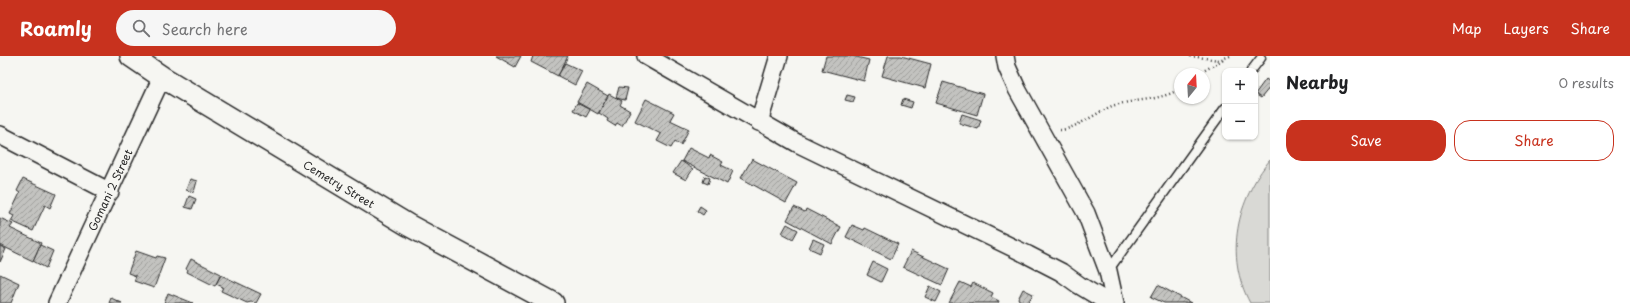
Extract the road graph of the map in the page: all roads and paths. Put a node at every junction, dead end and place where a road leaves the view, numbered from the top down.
1 (131, 56) edge
2 (646, 56) edge
3 (779, 56) edge
4 (1005, 56) edge
5 (1190, 56) edge
6 (1229, 56) edge
7 (1261, 58) dead end
8 (1208, 68) edge
9 (1253, 68) edge
10 (162, 77) junction
11 (1174, 90) edge
12 (1222, 112) edge
13 (759, 122) junction
14 (1037, 122) junction
15 (0, 135) edge
16 (110, 192) junction
17 (1108, 271) junction
18 (57, 303) edge
19 (553, 303) edge
20 (1109, 303) edge
21 (1115, 303) edge

1 - 10 street, Cemetry Street
2 - 13 street
3 - 13 street
4 - 14 street
5 - 6 path
6 - 8 path
7 - 9 lane
10 - 16 street, Gomani 2 Street
10 - 19 street, Cemetry Street
11 - 14 path
12 - 17 lane
13 - 20 street
14 - 17 street
15 - 16 street
16 - 18 street, Gomani 2 Street
17 - 21 street

